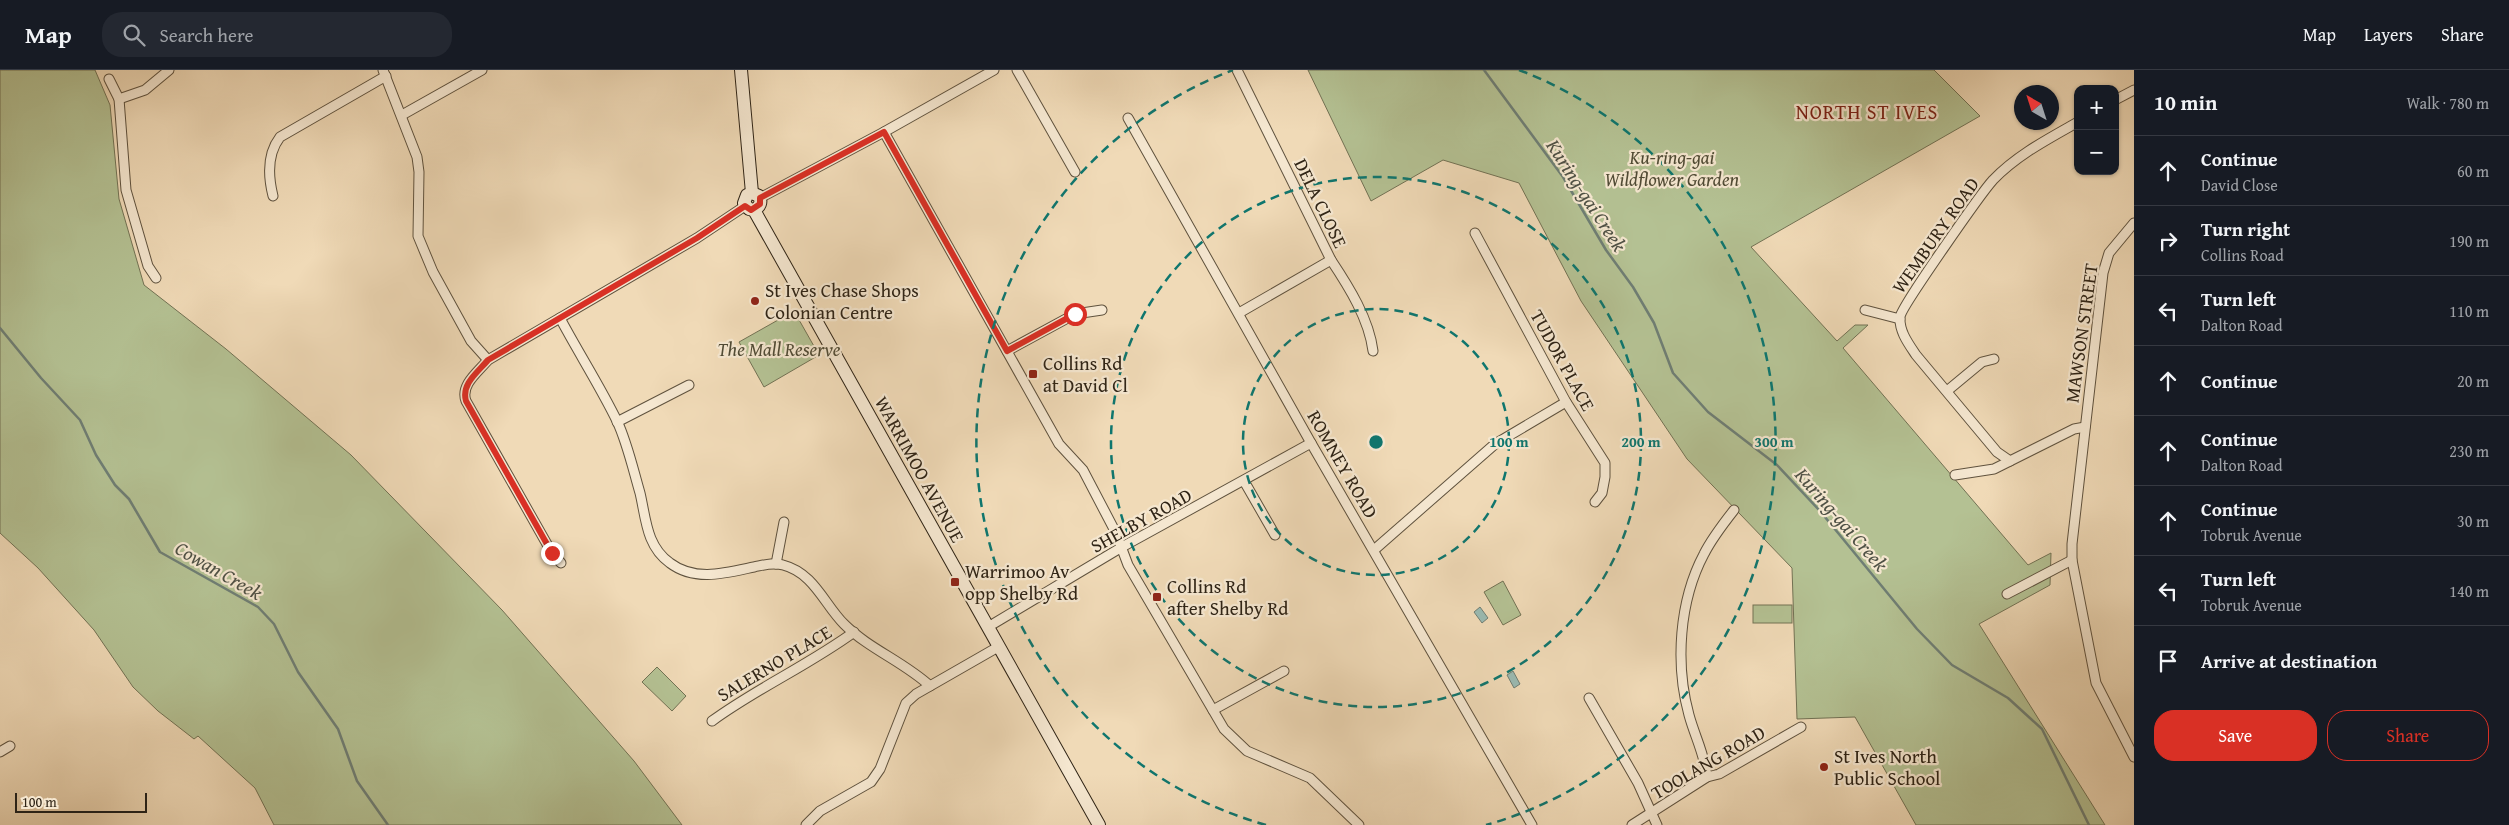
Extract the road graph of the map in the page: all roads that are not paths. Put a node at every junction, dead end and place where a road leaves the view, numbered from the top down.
1 (169, 70) edge
2 (482, 70) edge
3 (741, 70) edge
4 (994, 70) edge
5 (1017, 70) edge
6 (1237, 70) edge
7 (385, 73) edge
8 (109, 79) dead end
9 (2134, 90) edge
10 (2119, 98) edge
11 (118, 99) junction
12 (402, 115) junction
13 (1128, 118) dead end
14 (2074, 124) edge
15 (884, 132) junction
16 (1075, 172) dead end
17 (272, 196) dead end
18 (753, 202) junction
19 (2134, 223) edge
20 (1475, 233) dead end
21 (1331, 260) junction
22 (156, 278) dead end
23 (1102, 310) dead end
24 (1865, 310) dead end
25 (1239, 313) junction
26 (560, 318) junction
27 (1900, 319) junction
28 (1007, 351) junction
29 (1373, 351) dead end
30 (1994, 359) dead end
31 (488, 360) junction
32 (689, 385) dead end
33 (1947, 391) junction
34 (1566, 402) junction
35 (618, 422) junction
36 (2085, 427) junction
37 (1310, 443) junction
38 (2010, 460) junction
39 (1956, 475) dead end
40 (1244, 481) junction
41 (1595, 502) dead end
42 (1734, 510) dead end
43 (784, 522) dead end
44 (1275, 535) dead end
45 (1122, 547) junction
46 (1374, 550) junction
47 (2072, 560) junction
48 (561, 563) dead end
49 (776, 564) junction
50 (2006, 594) dead end
51 (988, 627) junction
52 (854, 632) junction
53 (998, 647) junction
54 (1284, 671) dead end
55 (930, 686) junction
56 (1588, 698) dead end
57 (1213, 710) junction
58 (712, 721) dead end
59 (1801, 727) dead end
60 (10, 746) dead end
61 (0, 752) edge
62 (2134, 757) edge
63 (1707, 777) junction
64 (1652, 813) junction
65 (806, 825) edge
66 (1099, 825) edge
67 (1359, 825) edge
68 (1532, 825) edge
69 (1632, 825) edge
70 (1657, 825) edge

1 - 11 street
2 - 12 street
3 - 18 street, WARRIMOO AVENUE
4 - 15 street
5 - 16 street
6 - 21 street, DELA CLOSE
7 - 12 street
7 - 17 street
8 - 11 street
9 - 10 street
11 - 22 street
12 - 31 street
13 - 25 street, ROMNEY ROAD
14 - 27 street, WEMBURY ROAD
15 - 18 street
15 - 28 street
18 - 26 street
18 - 51 street, WARRIMOO AVENUE
19 - 36 street, MAWSON STREET
20 - 34 street, TUDOR PLACE
21 - 25 street
21 - 29 street, DELA CLOSE
23 - 28 street
24 - 27 street
25 - 37 street, ROMNEY ROAD
26 - 31 street
26 - 35 street
27 - 33 street, WEMBURY ROAD
28 - 45 street
30 - 33 street
31 - 48 street
32 - 35 street
33 - 38 street, WEMBURY ROAD
34 - 41 street, TUDOR PLACE
34 - 46 street
35 - 49 street
36 - 38 street
36 - 47 street, MAWSON STREET
37 - 40 street, SHELBY ROAD
37 - 46 street, ROMNEY ROAD
38 - 39 street
40 - 44 street
40 - 45 street, SHELBY ROAD
42 - 63 street
43 - 49 street
45 - 51 street, SHELBY ROAD
45 - 57 street
46 - 68 street, ROMNEY ROAD
47 - 50 street
47 - 62 street, MAWSON STREET
49 - 52 street
51 - 53 street, WARRIMOO AVENUE
52 - 55 street
52 - 58 street, SALERNO PLACE
53 - 55 street
53 - 66 street, WARRIMOO AVENUE
54 - 57 street
55 - 65 street
56 - 64 street
57 - 67 street
59 - 63 street, TOOLANG ROAD
60 - 61 street
63 - 64 street, TOOLANG ROAD
64 - 69 street, TOOLANG ROAD
64 - 70 street

